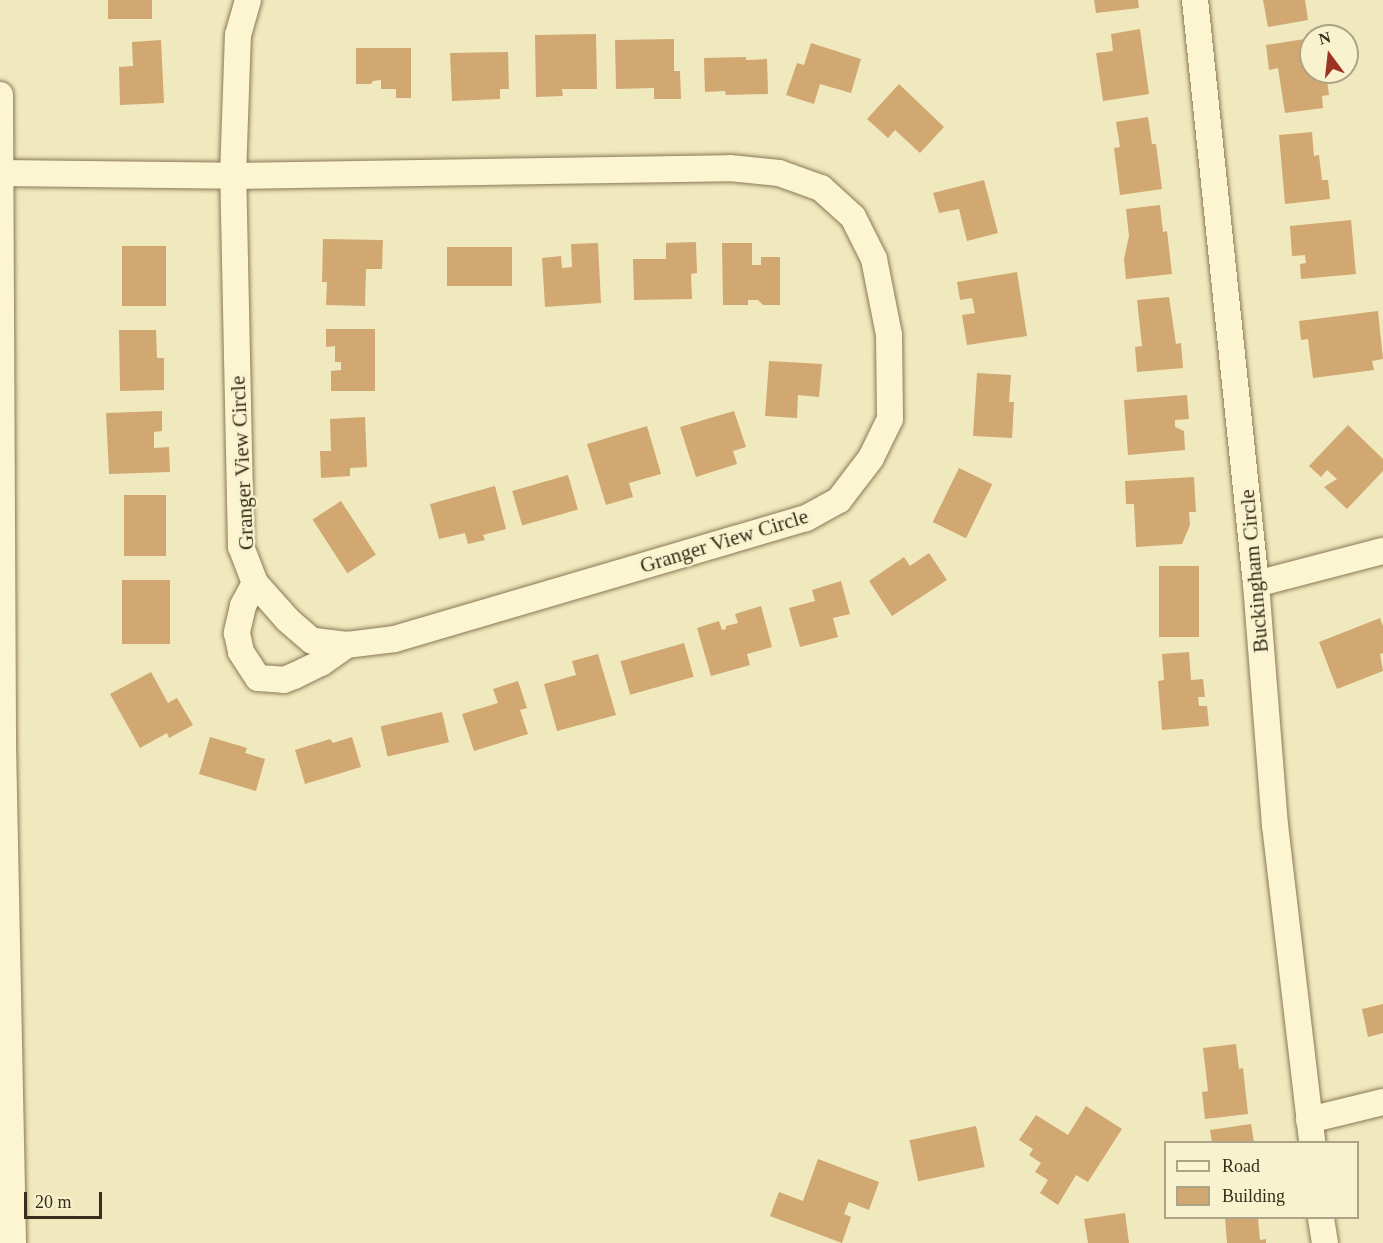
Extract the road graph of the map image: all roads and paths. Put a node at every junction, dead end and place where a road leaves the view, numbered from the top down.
1 (248, 0) edge
2 (1196, 0) edge
3 (0, 95) edge
4 (0, 173) edge
5 (233, 176) junction
6 (1383, 551) edge
7 (255, 584) junction
8 (1256, 584) junction
9 (347, 645) junction
10 (1383, 1102) edge
11 (1311, 1131) edge
12 (1321, 1219) edge
13 (13, 1243) edge
14 (1324, 1243) edge

1 - 5 street
2 - 8 street, Buckingham Circle
3 - 4 street
4 - 5 street, Granger View Circle
4 - 13 street
5 - 7 street, Granger View Circle
5 - 9 street, Granger View Circle
6 - 8 street
7 - 9 street, Granger View Circle
7 - 9 street
8 - 11 street, Buckingham Circle
10 - 11 street
12 - 14 street

